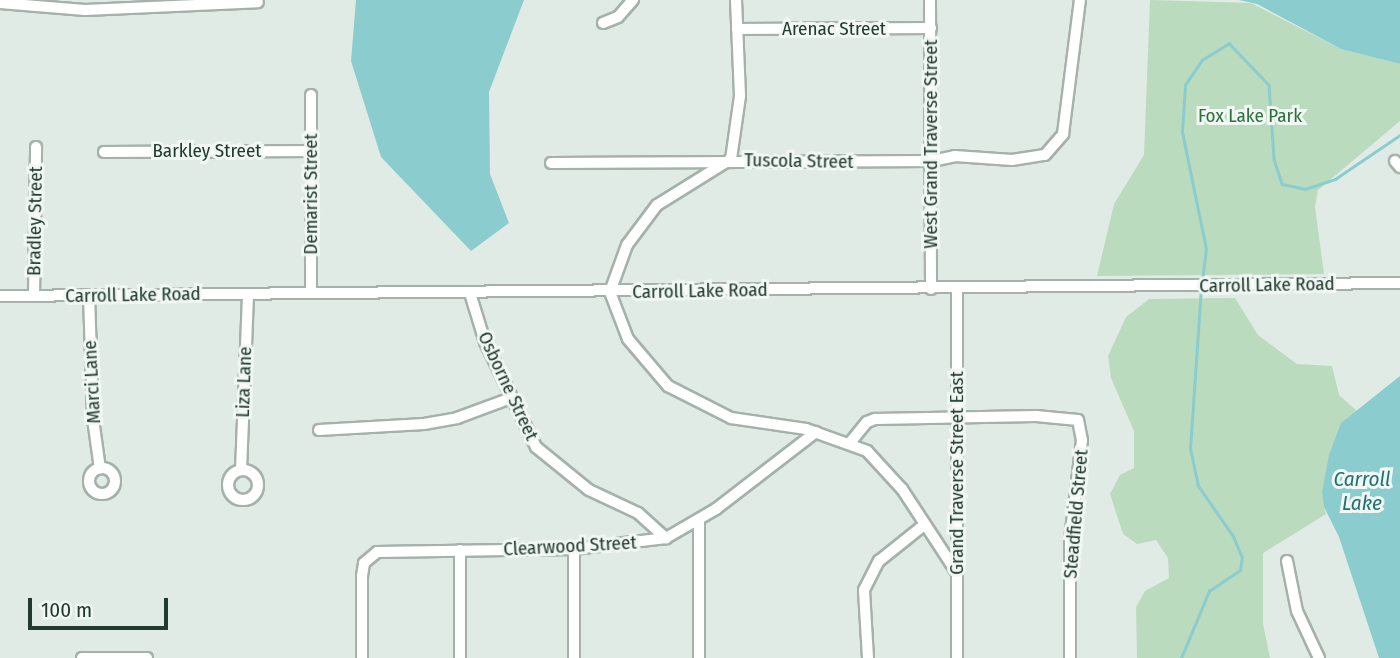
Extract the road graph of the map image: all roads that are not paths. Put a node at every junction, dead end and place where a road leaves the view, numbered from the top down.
1 (634, 0) edge
2 (736, 0) edge
3 (930, 0) edge
4 (1080, 0) edge
5 (258, 2) edge
6 (0, 3) edge
7 (85, 5) edge
8 (603, 23) dead end
9 (932, 28) junction
10 (737, 29) junction
11 (311, 95) dead end
12 (36, 147) dead end
13 (311, 151) junction
14 (104, 152) dead end
15 (731, 159) junction
16 (932, 161) junction
17 (551, 163) dead end
18 (1400, 283) edge
19 (931, 289) junction
20 (957, 289) junction
21 (610, 292) junction
22 (312, 293) junction
23 (470, 293) junction
24 (248, 294) junction
25 (0, 296) edge
26 (33, 296) junction
27 (89, 296) junction
28 (511, 398) junction
29 (956, 419) junction
30 (319, 429) dead end
31 (817, 432) junction
32 (849, 444) junction
33 (100, 469) dead end
34 (242, 470) dead end
35 (699, 519) junction
36 (924, 525) junction
37 (666, 538) junction
38 (575, 549) junction
39 (460, 550) junction
40 (1287, 561) dead end
41 (957, 573) junction
42 (82, 658) edge
43 (147, 658) edge
44 (362, 658) edge
45 (460, 658) edge
46 (575, 658) edge
47 (699, 658) edge
48 (868, 658) edge
49 (957, 658) edge
50 (1070, 658) edge
51 (1319, 658) edge

1 - 8 street
2 - 10 street
3 - 9 street, West Grand Traverse Street
4 - 16 street, Tuscola Street
5 - 7 street
6 - 7 street
9 - 10 street, Arenac Street
9 - 16 street, West Grand Traverse Street
10 - 15 street
11 - 13 street, Demarist Street
12 - 26 street, Bradley Street
13 - 14 street, Barkley Street
13 - 22 street, Demarist Street
15 - 16 street, Tuscola Street
15 - 17 street, Tuscola Street
15 - 21 street
16 - 19 street, West Grand Traverse Street
18 - 20 street, Carroll Lake Road
19 - 20 street, Carroll Lake Road
19 - 21 street, Carroll Lake Road
20 - 29 street, Grand Traverse Street East
21 - 23 street, Carroll Lake Road
21 - 31 street
22 - 23 street, Carroll Lake Road
22 - 24 street, Carroll Lake Road
23 - 28 street, Osborne Street
24 - 27 street, Carroll Lake Road
24 - 34 street, Liza Lane
25 - 26 street, Carroll Lake Road
26 - 27 street, Carroll Lake Road
27 - 33 street, Marci Lane
28 - 30 street
28 - 37 street, Osborne Street
29 - 32 street
29 - 41 street, Grand Traverse Street East
29 - 50 street, Steadfield Street
31 - 32 street
31 - 35 street, Clearwood Street
32 - 36 street
35 - 37 street, Clearwood Street
35 - 47 street
36 - 41 street
36 - 48 street
37 - 38 street, Clearwood Street
38 - 39 street, Clearwood Street
38 - 46 street
39 - 44 street, Clearwood Street
39 - 45 street
40 - 51 street
41 - 49 street, Grand Traverse Street East
42 - 43 street

